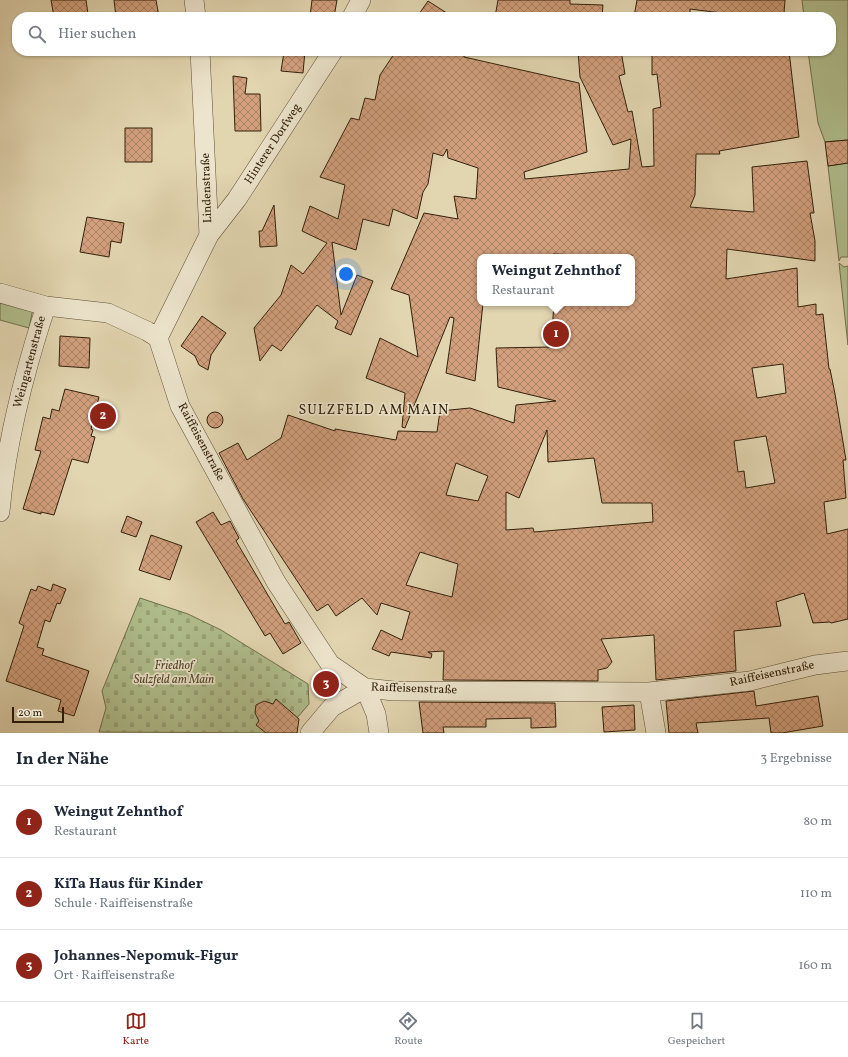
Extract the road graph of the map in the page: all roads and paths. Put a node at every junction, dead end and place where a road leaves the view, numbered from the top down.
1 (194, 0) edge
2 (361, 0) edge
3 (195, 12) edge
4 (355, 12) edge
5 (200, 56) edge
6 (330, 56) edge
7 (209, 235) junction
8 (0, 293) edge
9 (46, 306) junction
10 (158, 338) junction
11 (4, 452) edge
12 (0, 512) edge
13 (848, 661) edge
14 (365, 688) junction
15 (649, 692) junction
16 (310, 733) edge
17 (379, 733) edge
18 (656, 733) edge

1 - 3 street
2 - 4 street
5 - 7 street, Lindenstraße
6 - 7 street, Hinterer Dorfweg
7 - 10 street, Lindenstraße
8 - 9 street
9 - 10 street
9 - 11 street, Weingartenstraße
10 - 14 street, Raiffeisenstraße
11 - 12 street, Weingartenstraße
13 - 15 street, Raiffeisenstraße
14 - 15 street, Raiffeisenstraße
14 - 16 street
14 - 17 street
15 - 18 street

